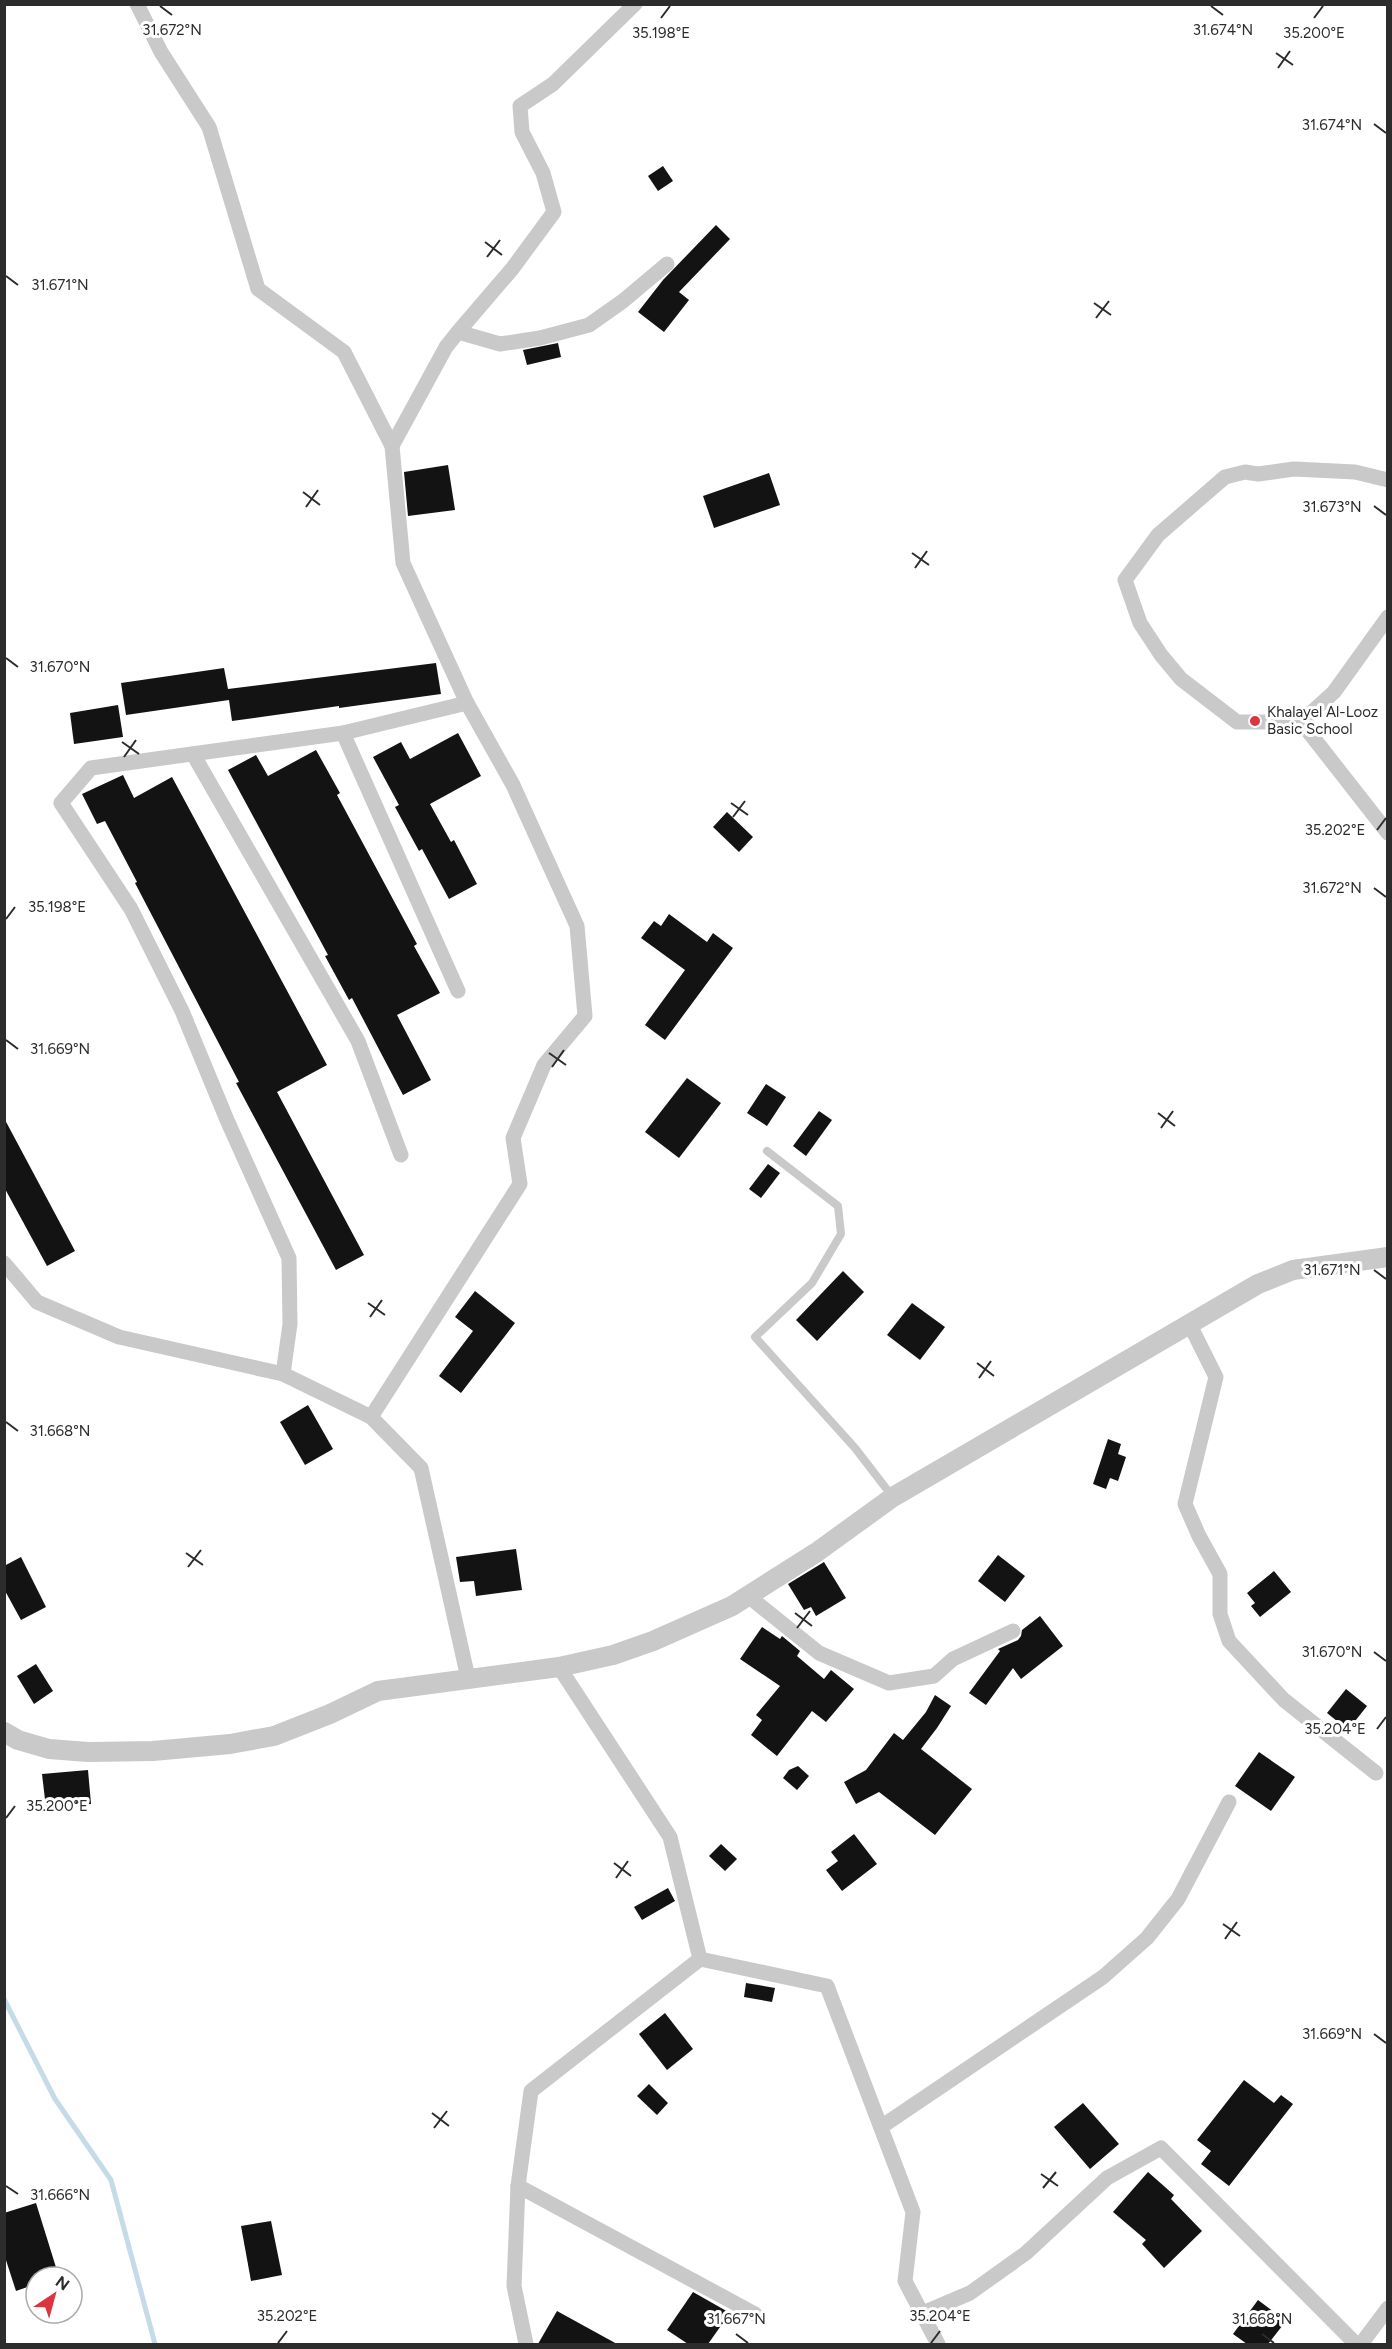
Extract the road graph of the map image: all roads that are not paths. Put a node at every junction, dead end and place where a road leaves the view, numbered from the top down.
1 (137, 4) edge
2 (635, 4) edge
3 (667, 264) dead end
4 (459, 332) junction
5 (392, 446) junction
6 (1388, 480) edge
7 (1388, 617) edge
8 (467, 703) junction
9 (1301, 722) junction
10 (343, 733) junction
11 (193, 753) junction
12 (1388, 832) edge
13 (458, 991) dead end
14 (767, 1151) dead end
15 (400, 1155) dead end
16 (1388, 1257) edge
17 (4, 1263) edge
18 (1189, 1323) junction
19 (283, 1374) junction
20 (371, 1417) junction
21 (893, 1497) junction
22 (748, 1596) junction
23 (1013, 1631) dead end
24 (559, 1667) junction
25 (468, 1678) junction
26 (4, 1732) edge
27 (1376, 1773) dead end
28 (1229, 1802) dead end
29 (700, 1959) junction
30 (881, 2127) junction
31 (518, 2186) junction
32 (1388, 2308) edge
33 (922, 2313) junction
34 (755, 2314) dead end
35 (526, 2344) edge
36 (938, 2344) edge
37 (1356, 2344) edge
38 (1361, 2344) edge

1 - 5 street
2 - 4 street
3 - 4 street
4 - 5 street
5 - 8 street
6 - 9 street
7 - 9 street
8 - 10 street
8 - 20 street
9 - 12 street
10 - 11 street
10 - 13 street
11 - 15 street
11 - 19 street
14 - 21 lane
16 - 18 street
17 - 19 street
18 - 21 street
18 - 27 street
19 - 20 street
20 - 25 street
21 - 22 street
22 - 23 street
22 - 24 street
24 - 25 street
24 - 29 street
25 - 26 street
28 - 30 street
29 - 30 street
29 - 31 street
30 - 33 street
31 - 34 street
31 - 35 street
32 - 38 street
33 - 36 street
33 - 37 street

